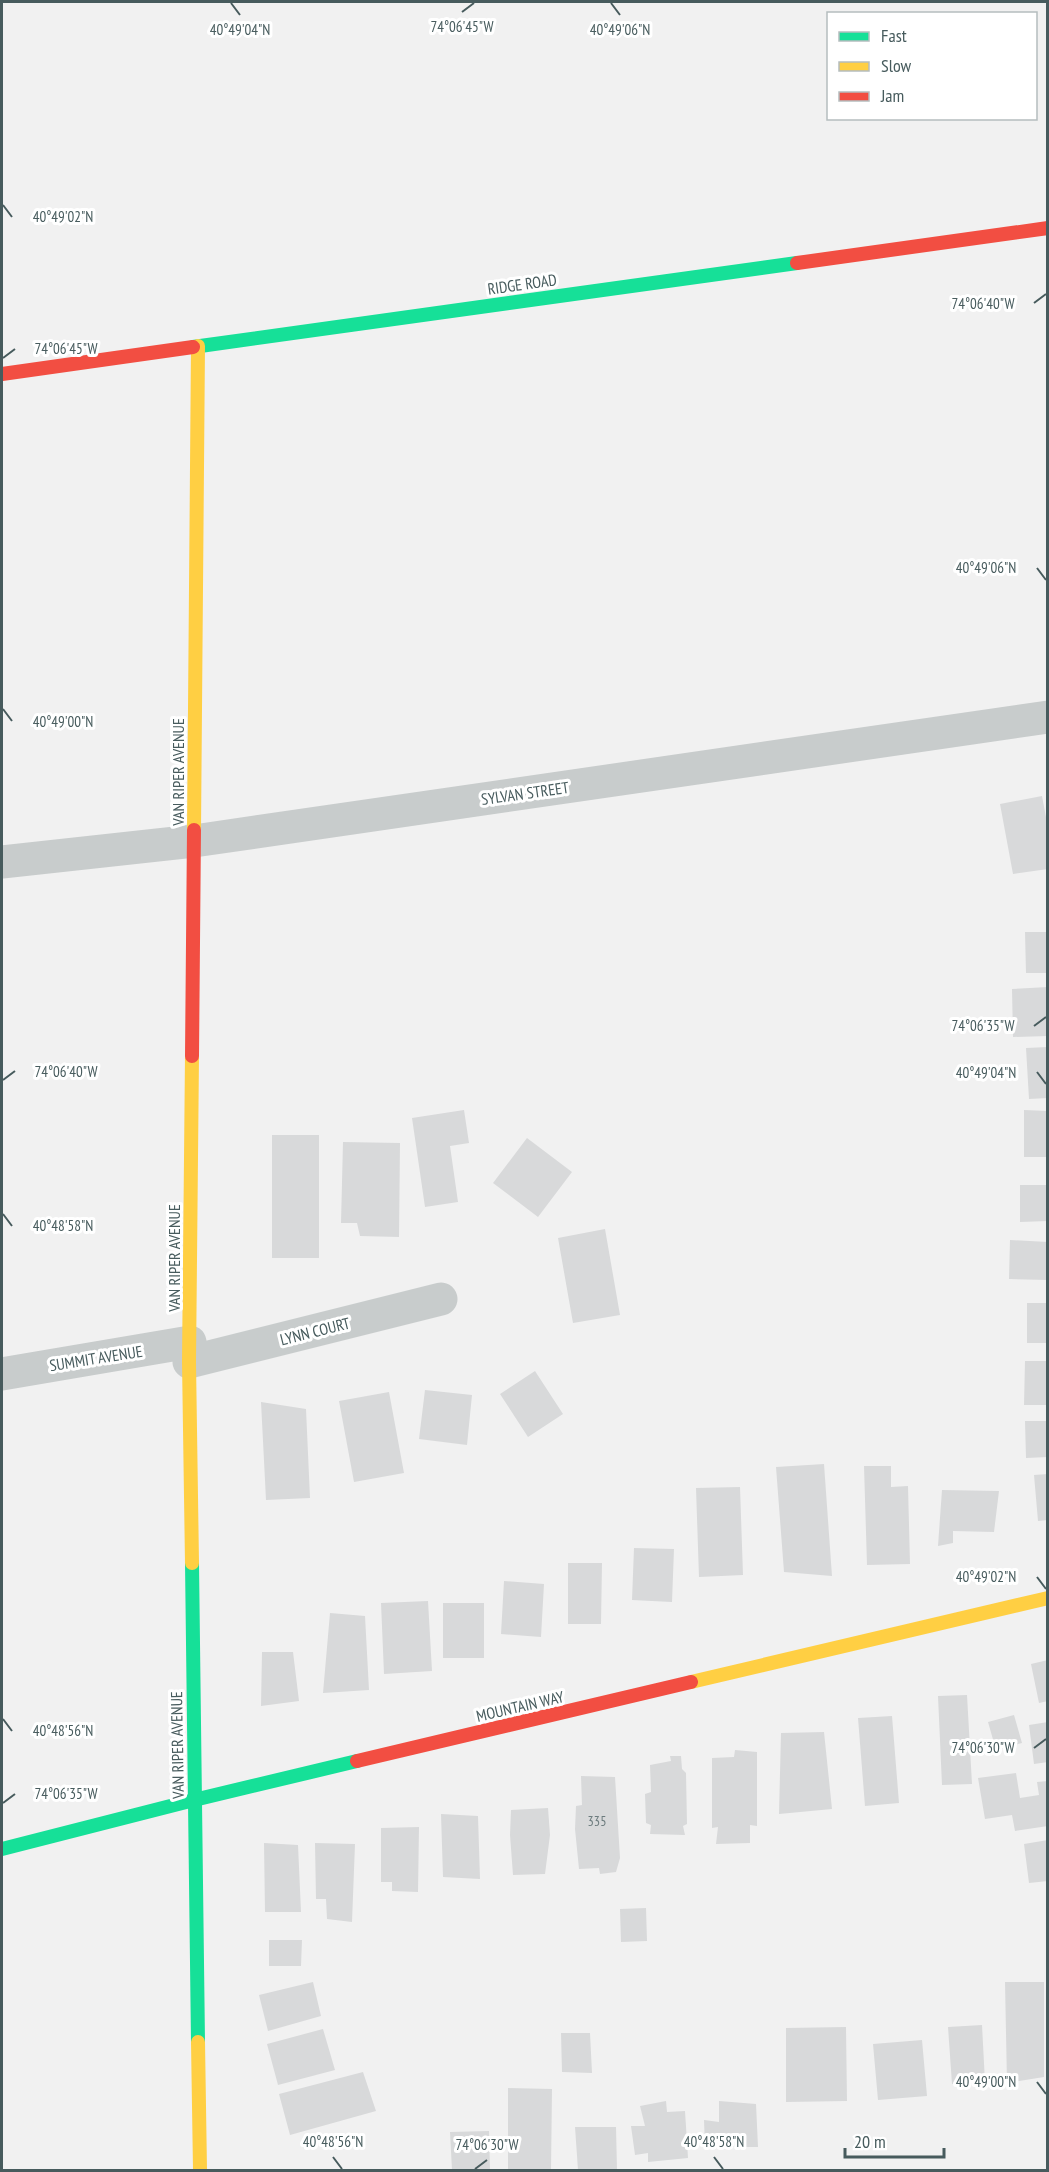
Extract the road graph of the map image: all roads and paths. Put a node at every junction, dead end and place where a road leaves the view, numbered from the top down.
1 (1047, 228) edge
2 (198, 346) junction
3 (2, 374) edge
4 (1047, 717) edge
5 (194, 841) junction
6 (2, 862) edge
7 (441, 1299) dead end
8 (190, 1352) junction
9 (2, 1374) edge
10 (1047, 1598) edge
11 (194, 1800) junction
12 (2, 1848) edge
13 (200, 2170) edge

1 - 2 street, RIDGE ROAD
2 - 3 street, RIDGE ROAD
2 - 5 street, VAN RIPER AVENUE
4 - 5 street, SYLVAN STREET
5 - 6 street, SYLVAN STREET
5 - 8 street, VAN RIPER AVENUE
7 - 8 street, LYNN COURT
8 - 9 street, SUMMIT AVENUE
8 - 11 street, VAN RIPER AVENUE
10 - 11 street, MOUNTAIN WAY
11 - 12 street, MOUNTAIN WAY
11 - 13 street, VAN RIPER AVENUE

